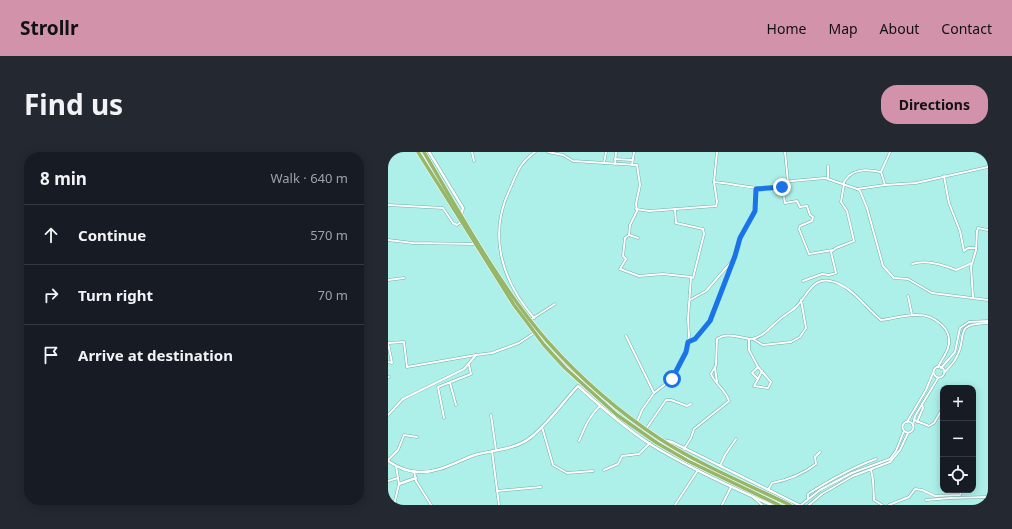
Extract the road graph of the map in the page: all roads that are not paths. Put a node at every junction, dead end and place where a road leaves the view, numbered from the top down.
1 (418, 152) edge
2 (424, 152) edge
3 (429, 152) edge
4 (472, 152) edge
5 (534, 152) edge
6 (548, 152) edge
7 (606, 152) edge
8 (616, 152) edge
9 (634, 152) edge
10 (717, 152) edge
11 (785, 152) edge
12 (890, 152) edge
13 (615, 159) junction
14 (474, 160) dead end
15 (632, 160) junction
16 (604, 163) junction
17 (615, 164) junction
18 (632, 165) junction
19 (828, 166) dead end
20 (988, 167) edge
21 (881, 172) junction
22 (944, 176) junction
23 (828, 179) junction
24 (714, 182) junction
25 (788, 182) junction
26 (844, 184) junction
27 (886, 185) junction
28 (782, 187) junction
29 (857, 188) junction
30 (756, 189) junction
31 (388, 205) edge
32 (636, 209) junction
33 (675, 210) junction
34 (462, 215) junction
35 (461, 222) junction
36 (988, 230) edge
37 (629, 235) junction
38 (638, 238) dead end
39 (388, 240) edge
40 (475, 244) junction
41 (976, 248) junction
42 (833, 250) junction
43 (733, 260) junction
44 (972, 263) junction
45 (912, 264) dead end
46 (404, 278) dead end
47 (388, 280) edge
48 (692, 280) junction
49 (803, 281) dead end
50 (908, 296) dead end
51 (973, 297) junction
52 (690, 300) junction
53 (801, 300) junction
54 (988, 300) edge
55 (555, 304) dead end
56 (912, 315) junction
57 (532, 319) junction
58 (988, 322) edge
59 (534, 333) junction
60 (626, 336) dead end
61 (749, 339) junction
62 (753, 339) junction
63 (688, 342) junction
64 (476, 355) junction
65 (388, 362) edge
66 (469, 366) junction
67 (715, 367) junction
68 (758, 367) junction
69 (940, 367) junction
70 (762, 371) junction
71 (933, 373) junction
72 (944, 373) junction
73 (938, 378) junction
74 (758, 379) junction
75 (450, 383) junction
76 (717, 383) junction
77 (654, 393) junction
78 (922, 403) junction
79 (691, 404) dead end
80 (456, 405) dead end
81 (600, 406) junction
82 (940, 413) edge
83 (388, 415) edge
84 (491, 415) dead end
85 (444, 418) dead end
86 (914, 420) junction
87 (637, 422) junction
88 (907, 422) junction
89 (917, 422) junction
90 (913, 425) junction
91 (542, 427) junction
92 (646, 429) junction
93 (904, 431) junction
94 (908, 432) junction
95 (417, 436) dead end
96 (660, 439) junction
97 (736, 439) dead end
98 (579, 441) dead end
99 (650, 443) junction
100 (684, 449) junction
101 (496, 450) junction
102 (492, 451) junction
103 (820, 452) dead end
104 (876, 459) dead end
105 (388, 461) edge
106 (396, 466) junction
107 (720, 467) junction
108 (604, 470) dead end
109 (698, 470) junction
110 (871, 470) junction
111 (414, 471) junction
112 (593, 471) dead end
113 (398, 478) junction
114 (416, 478) junction
115 (388, 481) edge
116 (399, 484) junction
117 (541, 487) dead end
118 (731, 487) junction
119 (497, 491) junction
120 (766, 491) junction
121 (961, 493) edge
122 (939, 497) junction
123 (988, 497) edge
124 (753, 498) junction
125 (808, 499) junction
126 (926, 500) dead end
127 (394, 505) edge
128 (431, 505) edge
129 (499, 505) edge
130 (675, 505) edge
131 (722, 505) edge
132 (762, 505) edge
133 (771, 505) edge
134 (779, 505) edge
135 (790, 505) edge
136 (800, 505) edge
137 (809, 505) edge
138 (882, 505) edge
139 (888, 505) edge

1 - 35 highway
2 - 34 highway
3 - 34 street
4 - 14 street
5 - 57 street
6 - 16 street
7 - 16 street
8 - 13 street
9 - 15 street
10 - 24 street
11 - 25 street
12 - 21 street
13 - 15 street
13 - 17 street
15 - 18 street
16 - 17 street
17 - 18 street
18 - 32 street
19 - 23 street
20 - 22 street
21 - 26 street
21 - 27 street
22 - 27 street
22 - 41 street
23 - 25 street
23 - 26 street
24 - 30 street
24 - 33 street
25 - 28 street
26 - 29 street
26 - 42 street
27 - 29 street
28 - 30 street
28 - 42 street
29 - 51 street
30 - 43 street
31 - 35 street
32 - 33 street
32 - 37 street
33 - 48 street
34 - 57 highway
35 - 40 highway
36 - 41 street
37 - 38 street
37 - 48 street
39 - 40 street
40 - 59 highway
41 - 44 street
42 - 49 street
43 - 52 street
43 - 63 street
44 - 45 street
44 - 51 street
46 - 47 street
48 - 52 street
50 - 56 street
51 - 54 street
52 - 63 street
53 - 56 street
53 - 62 street
53 - 62 street
55 - 57 street
56 - 69 street
57 - 87 highway
58 - 69 street
58 - 72 street
59 - 64 street
59 - 134 highway
60 - 77 street
61 - 62 street
61 - 67 street
61 - 68 street
63 - 77 street
64 - 65 street
64 - 66 street
66 - 75 street
66 - 83 street
67 - 76 street
67 - 76 street
68 - 70 street
68 - 74 street
69 - 71 street
69 - 72 street
70 - 74 street
70 - 74 street
71 - 73 street
71 - 88 street
72 - 73 street
73 - 78 street
75 - 80 street
75 - 85 street
76 - 100 street
77 - 87 street
78 - 86 street
78 - 89 street
79 - 92 street
81 - 91 street
81 - 98 street
81 - 99 street
82 - 89 street
84 - 101 street
86 - 89 street
86 - 90 street
87 - 92 highway
88 - 90 street
88 - 93 street
90 - 94 street
91 - 101 street
91 - 112 street
92 - 96 highway
93 - 94 street
93 - 125 street
94 - 110 street
95 - 105 street
96 - 100 street
96 - 120 highway
97 - 107 street
99 - 108 street
99 - 109 street
100 - 107 street
101 - 102 street
102 - 111 street
102 - 119 street
103 - 120 street
104 - 125 street
105 - 106 street
106 - 111 street
106 - 113 street
107 - 120 street
109 - 118 street
109 - 130 street
110 - 137 street
110 - 138 street
111 - 114 street
113 - 115 street
113 - 116 street
114 - 116 street
114 - 128 street
116 - 127 street
117 - 119 street
118 - 124 street
118 - 131 street
119 - 129 street
120 - 135 highway
120 - 136 street
121 - 122 street
122 - 123 street
122 - 126 street
122 - 139 street
124 - 132 street
124 - 133 street
125 - 136 street

